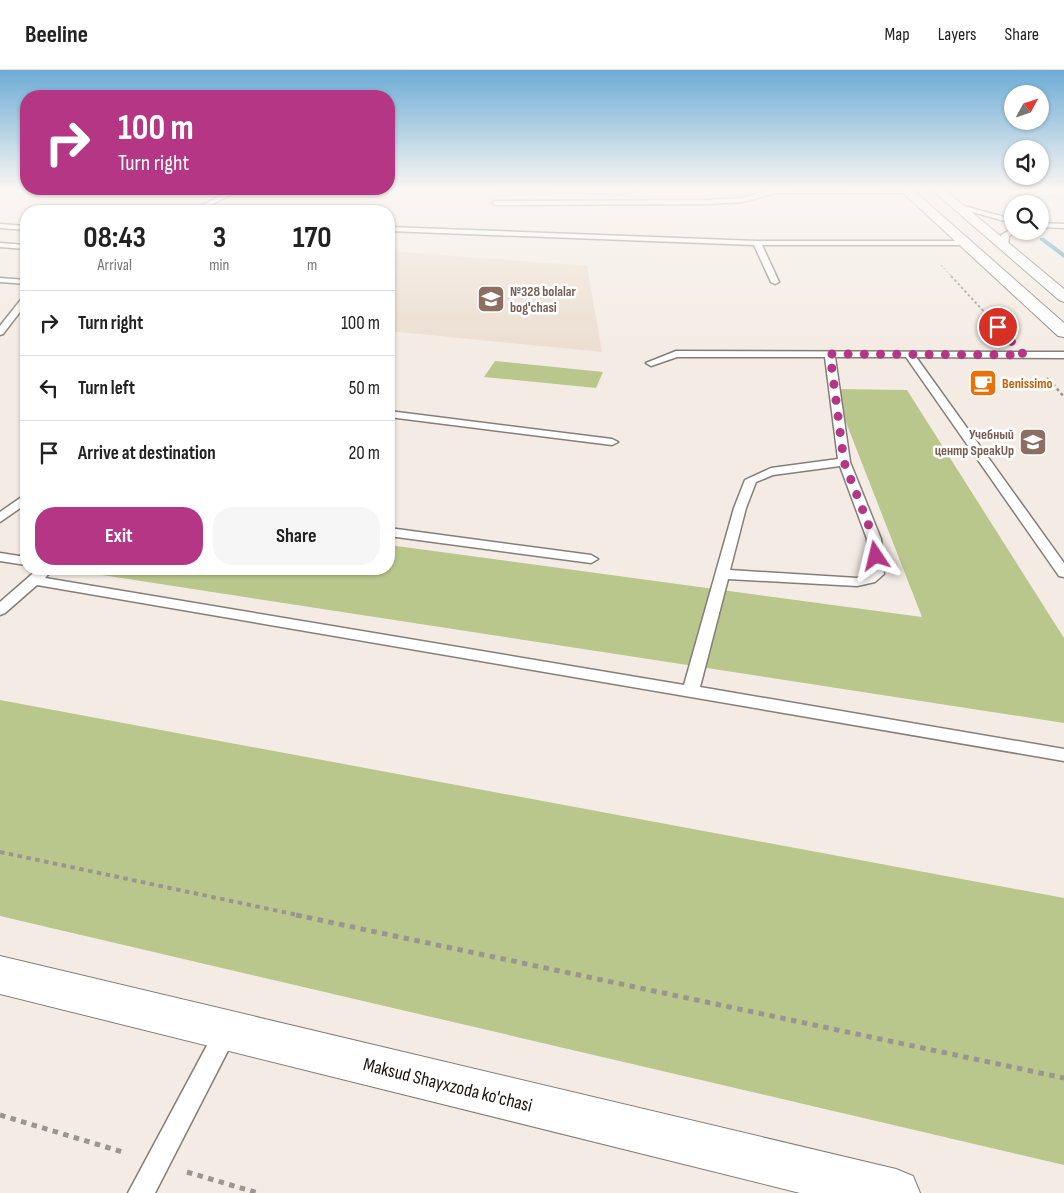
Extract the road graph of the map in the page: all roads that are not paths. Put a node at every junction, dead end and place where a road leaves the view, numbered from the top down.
1 (741, 242) edge
2 (1000, 242) edge
3 (1004, 242) edge
4 (757, 243) junction
5 (964, 243) joint
6 (0, 245) edge
7 (1004, 246) junction
8 (20, 247) edge
9 (0, 280) edge
10 (20, 282) edge
11 (775, 282) dead end
12 (1064, 297) edge
13 (20, 307) edge
14 (0, 332) edge
15 (1064, 332) edge
16 (830, 354) junction
17 (909, 355) junction
18 (1064, 355) edge
19 (651, 363) dead end
20 (395, 415) edge
21 (612, 442) dead end
22 (844, 462) junction
23 (20, 503) edge
24 (0, 518) edge
25 (395, 533) edge
26 (0, 557) edge
27 (591, 559) dead end
28 (20, 560) edge
29 (1064, 573) edge
30 (722, 574) junction
31 (39, 575) edge
32 (34, 580) junction
33 (0, 610) edge
34 (691, 690) junction
35 (1064, 755) edge
36 (0, 975) edge
37 (227, 1030) junction
38 (141, 1193) edge
39 (896, 1193) edge

1 - 4 lane
2 - 7 main road
3 - 7 lane
4 - 5 lane
4 - 11 lane
5 - 15 main road
6 - 8 lane
7 - 12 main road
9 - 10 lane
13 - 14 lane
16 - 17 lane
16 - 19 lane
16 - 22 lane
17 - 18 lane
17 - 29 lane
20 - 21 lane
22 - 30 lane
22 - 30 lane
23 - 24 lane
25 - 27 lane
26 - 28 lane
30 - 34 lane
31 - 32 lane
32 - 33 lane
32 - 34 lane
34 - 35 lane
36 - 37 main road, Maksud Shayxzoda ko'chasi
37 - 38 lane
37 - 39 main road, Maksud Shayxzoda ko'chasi

